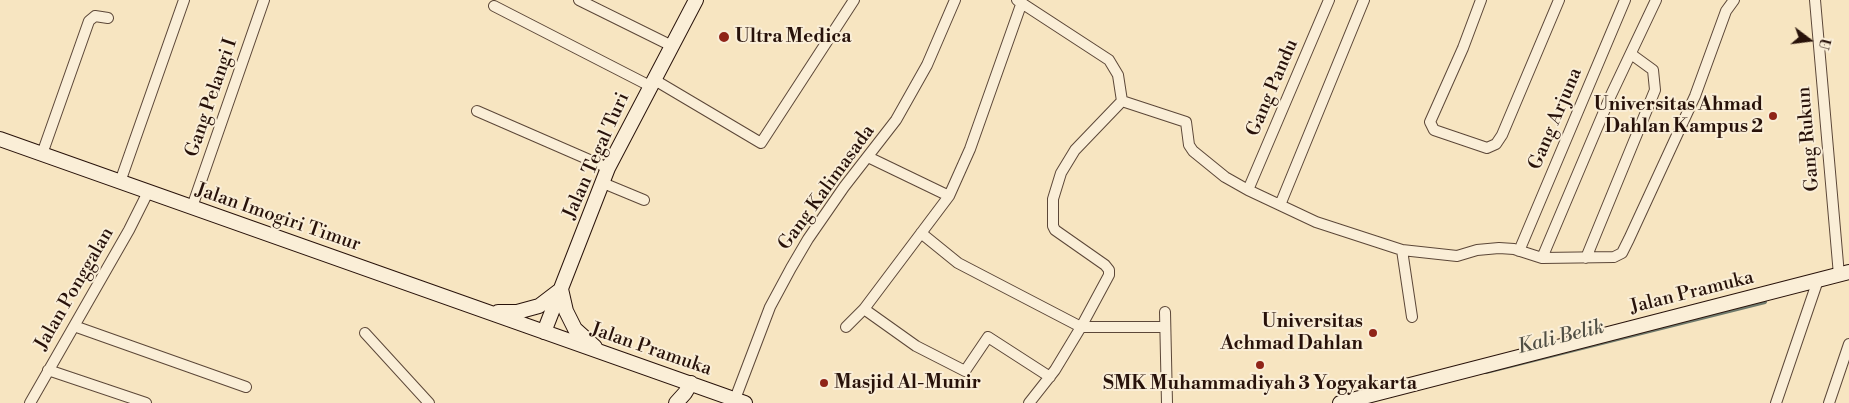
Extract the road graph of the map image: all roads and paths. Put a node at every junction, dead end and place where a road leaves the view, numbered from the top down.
1 (184, 0) edge
2 (264, 0) edge
3 (579, 0) edge
4 (696, 0) edge
5 (854, 0) edge
6 (955, 0) edge
7 (1329, 0) edge
8 (1364, 0) edge
9 (1481, 0) edge
10 (1559, 0) edge
11 (1625, 0) edge
12 (1656, 0) edge
13 (1734, 0) edge
14 (1815, 0) edge
15 (1019, 1) edge
16 (494, 6) dead end
17 (108, 18) dead end
18 (672, 46) junction
19 (1630, 54) junction
20 (652, 83) junction
21 (1122, 101) junction
22 (477, 111) dead end
23 (0, 139) edge
24 (42, 154) junction
25 (868, 158) junction
26 (608, 168) junction
27 (120, 182) junction
28 (602, 183) junction
29 (1248, 190) junction
30 (148, 192) junction
31 (949, 196) junction
32 (644, 200) dead end
33 (1280, 204) junction
34 (192, 207) junction
35 (921, 233) junction
36 (1402, 250) junction
37 (1519, 251) junction
38 (1542, 258) junction
39 (1586, 258) junction
40 (1844, 273) edge
41 (1818, 280) junction
42 (561, 289) junction
43 (864, 309) junction
44 (488, 312) junction
45 (1165, 312) dead end
46 (1412, 317) dead end
47 (74, 326) junction
48 (846, 327) dead end
49 (1082, 327) junction
50 (1165, 328) junction
51 (544, 332) junction
52 (365, 333) dead end
53 (1849, 344) edge
54 (600, 352) junction
55 (48, 370) junction
56 (1050, 377) junction
57 (690, 383) junction
58 (246, 386) dead end
59 (740, 401) edge
60 (30, 403) edge
61 (146, 403) edge
62 (429, 403) edge
63 (676, 403) edge
64 (1029, 403) edge
65 (1167, 403) edge
66 (1340, 403) edge
67 (1776, 403) edge
68 (1829, 403) edge

1 - 27 street
2 - 34 street, Gang Pelangi I
3 - 18 street
4 - 18 main road, Jalan Tegal Turi
5 - 20 street
6 - 25 street, Gang Kalimasada
7 - 29 street, Gang Pandu
8 - 33 street
9 - 10 street
11 - 37 street, Gang Arjuna
12 - 19 street
13 - 39 street
14 - 40 street, Gang Rukun
15 - 21 street
15 - 31 street
16 - 20 street
17 - 24 street
18 - 20 main road, Jalan Tegal Turi
19 - 38 street
19 - 39 street
20 - 26 main road, Jalan Tegal Turi
21 - 29 street
21 - 49 street
22 - 26 street
23 - 24 main road, Jalan Imogiri Timur
24 - 27 main road, Jalan Imogiri Timur
25 - 31 street
25 - 59 street, Gang Kalimasada
26 - 28 main road, Jalan Tegal Turi
27 - 30 main road, Jalan Imogiri Timur
28 - 32 street
28 - 42 main road, Jalan Tegal Turi
29 - 33 street
30 - 34 main road, Jalan Imogiri Timur
30 - 47 street, Jalan Ponggalan
31 - 35 street
33 - 36 street
34 - 44 main road, Jalan Imogiri Timur
35 - 43 street
35 - 49 street
36 - 37 street
36 - 46 street
37 - 38 street
38 - 39 street
40 - 41 main road, Jalan Pramuka
41 - 66 main road, Jalan Pramuka
41 - 67 street
42 - 44 main road
42 - 51 main road, Jalan Tegal Turi
42 - 54 main road
43 - 48 street
43 - 56 street
44 - 51 main road, Jalan Imogiri Timur
45 - 50 street
47 - 55 street, Jalan Ponggalan
47 - 58 street
49 - 50 street
49 - 56 street
50 - 65 street
51 - 54 main road, Jalan Pramuka
52 - 62 street
53 - 68 street
54 - 57 main road, Jalan Pramuka
55 - 60 street, Jalan Ponggalan
55 - 61 street
56 - 64 street
57 - 59 main road, Jalan Pramuka
57 - 63 main road

